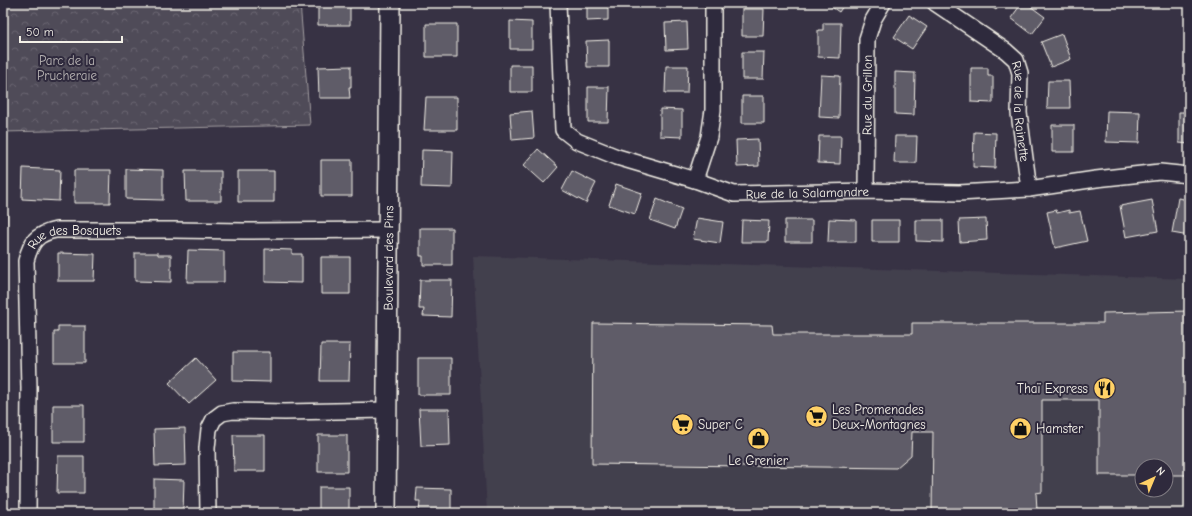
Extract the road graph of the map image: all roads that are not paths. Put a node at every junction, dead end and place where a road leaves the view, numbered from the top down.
1 (390, 3) edge
2 (558, 3) edge
3 (713, 3) edge
4 (883, 3) edge
5 (936, 3) edge
6 (1189, 175) edge
7 (696, 180) junction
8 (1029, 189) junction
9 (866, 191) junction
10 (388, 230) junction
11 (388, 410) junction
12 (28, 513) edge
13 (208, 513) edge
14 (386, 513) edge

1 - 10 street, Boulevard des Pins
2 - 7 street, Rue de la Salamandre
3 - 7 street
4 - 9 street, Rue du Grillon
5 - 8 street, Rue de la Rainette
6 - 8 street, Rue de la Salamandre
7 - 9 street, Rue de la Salamandre
8 - 9 street, Rue de la Salamandre
10 - 11 street, Boulevard des Pins
10 - 12 street, Rue des Bosquets
11 - 13 street
11 - 14 street, Boulevard des Pins

